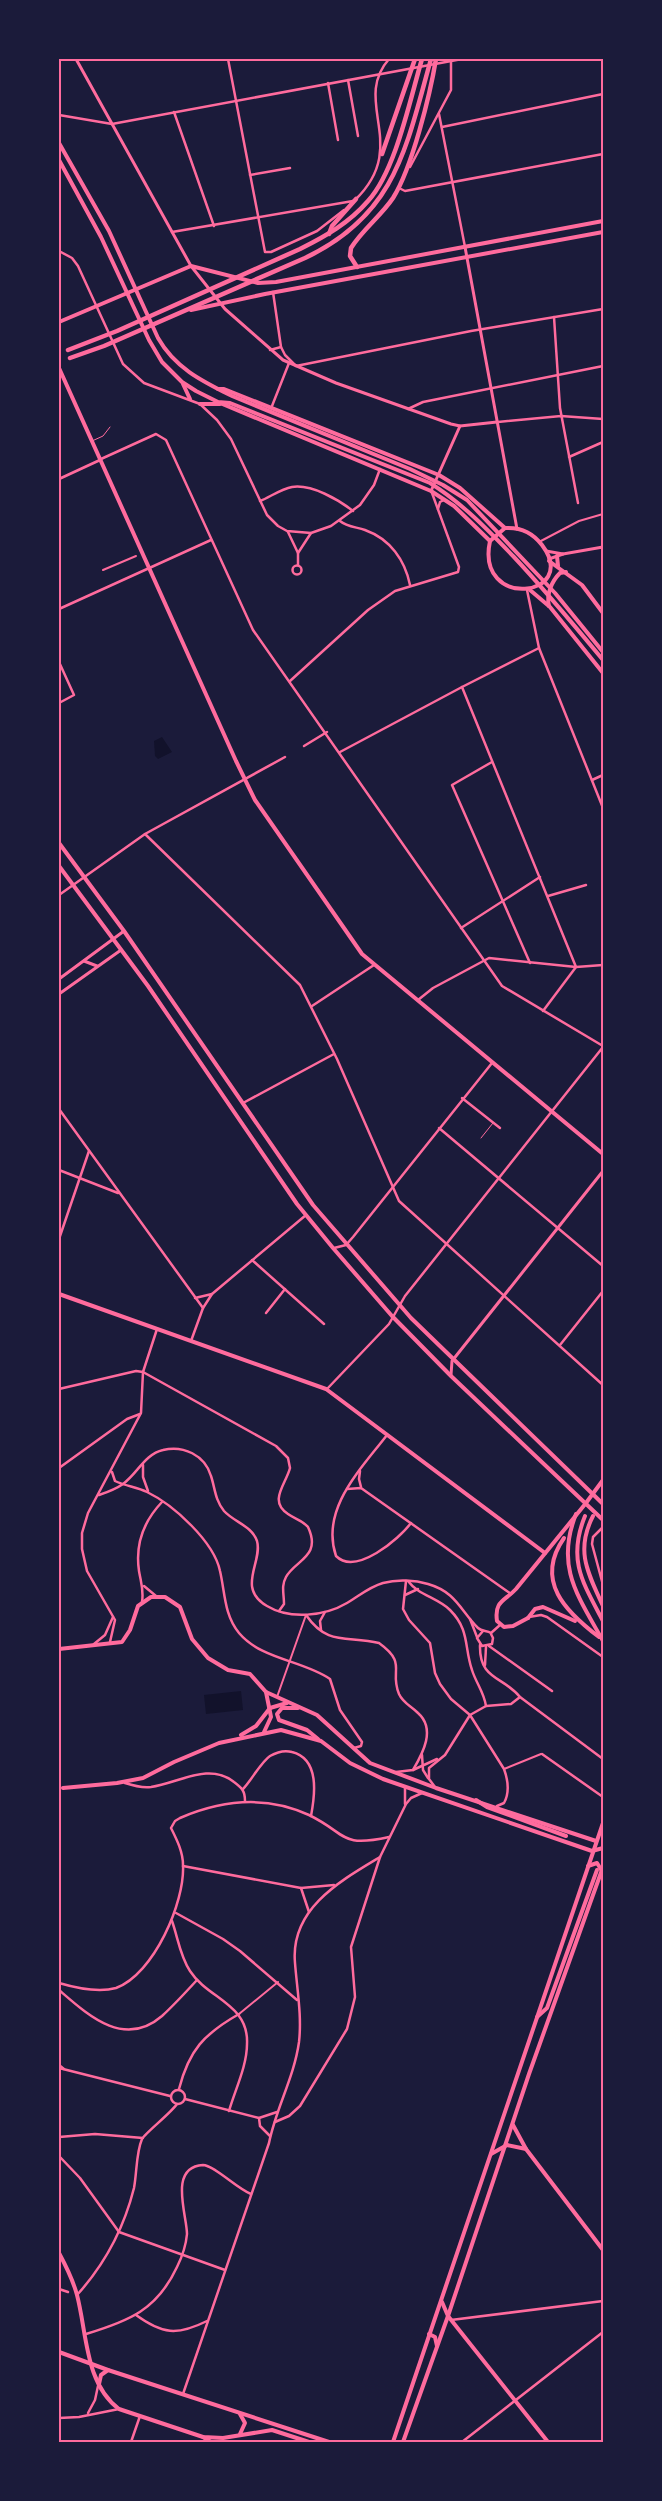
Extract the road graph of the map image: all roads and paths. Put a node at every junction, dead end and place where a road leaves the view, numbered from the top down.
1 (76, 59) edge
2 (228, 59) edge
3 (389, 59) edge
4 (415, 59) edge
5 (422, 59) edge
6 (431, 59) edge
7 (436, 59) edge
8 (462, 59) edge
9 (451, 60) edge
10 (378, 74) junction
11 (348, 80) junction
12 (328, 84) junction
13 (603, 94) edge
14 (236, 101) junction
15 (174, 112) junction
16 (438, 114) junction
17 (59, 115) edge
18 (112, 124) junction
19 (442, 127) junction
20 (358, 136) dead end
21 (338, 140) dead end
22 (59, 143) edge
23 (382, 154) junction
24 (603, 154) edge
25 (59, 160) edge
26 (290, 168) dead end
27 (250, 175) junction
28 (405, 175) junction
29 (452, 182) junction
30 (399, 188) junction
31 (355, 200) junction
32 (258, 218) junction
33 (603, 221) edge
34 (214, 226) junction
35 (172, 232) junction
36 (603, 232) edge
37 (329, 234) junction
38 (465, 248) junction
39 (59, 251) edge
40 (466, 258) junction
41 (190, 266) junction
42 (357, 267) junction
43 (329, 273) junction
44 (328, 284) junction
45 (273, 292) junction
46 (97, 307) junction
47 (603, 308) edge
48 (182, 312) junction
49 (554, 317) junction
50 (59, 322) edge
51 (480, 330) junction
52 (281, 347) junction
53 (68, 350) dead end
54 (270, 350) junction
55 (70, 358) dead end
56 (289, 363) junction
57 (296, 366) junction
58 (603, 366) edge
59 (59, 368) edge
60 (558, 374) junction
61 (182, 382) junction
62 (491, 388) junction
63 (218, 389) junction
64 (190, 400) junction
65 (218, 402) junction
66 (213, 403) junction
67 (200, 404) junction
68 (224, 404) junction
69 (272, 406) junction
70 (408, 409) junction
71 (211, 414) junction
72 (562, 416) junction
73 (603, 419) edge
74 (497, 422) junction
75 (460, 426) junction
76 (110, 427) dead end
77 (92, 442) junction
78 (603, 442) edge
79 (569, 457) junction
80 (100, 460) junction
81 (380, 469) junction
82 (439, 475) junction
83 (59, 479) edge
84 (432, 491) junction
85 (445, 500) junction
86 (260, 501) junction
87 (578, 503) dead end
88 (437, 510) junction
89 (354, 511) junction
90 (603, 514) edge
91 (340, 521) junction
92 (505, 528) junction
93 (517, 529) junction
94 (287, 531) junction
95 (311, 533) junction
96 (211, 540) junction
97 (490, 541) junction
98 (539, 542) junction
99 (603, 547) edge
100 (546, 551) junction
101 (298, 553) junction
102 (563, 554) junction
103 (136, 556) dead end
104 (557, 556) junction
105 (549, 560) junction
106 (298, 565) dead end
107 (558, 566) junction
108 (148, 568) junction
109 (103, 570) dead end
110 (566, 572) junction
111 (410, 585) junction
112 (528, 590) junction
113 (550, 607) junction
114 (59, 609) edge
115 (603, 612) edge
116 (539, 648) junction
117 (603, 652) edge
118 (603, 660) edge
119 (59, 662) edge
120 (603, 673) edge
121 (290, 682) junction
122 (462, 687) junction
123 (59, 703) edge
124 (327, 732) junction
125 (304, 746) dead end
126 (340, 752) junction
127 (285, 757) dead end
128 (492, 762) junction
129 (603, 775) edge
130 (245, 780) junction
131 (592, 780) junction
132 (603, 808) edge
133 (145, 834) junction
134 (59, 843) edge
135 (59, 866) edge
136 (84, 876) junction
137 (540, 877) junction
138 (72, 885) junction
139 (586, 885) dead end
140 (59, 895) edge
141 (548, 896) junction
142 (504, 900) junction
143 (461, 928) junction
144 (124, 930) junction
145 (113, 940) junction
146 (121, 950) junction
147 (84, 961) junction
148 (484, 961) junction
149 (530, 963) junction
150 (603, 965) edge
151 (98, 966) junction
152 (374, 966) junction
153 (576, 967) junction
154 (59, 979) edge
155 (59, 994) edge
156 (418, 1000) junction
157 (312, 1006) junction
158 (543, 1011) junction
159 (603, 1046) edge
160 (334, 1054) junction
161 (492, 1063) junction
162 (221, 1071) junction
163 (211, 1079) junction
164 (462, 1098) junction
165 (243, 1103) junction
166 (59, 1109) edge
167 (551, 1111) junction
168 (493, 1123) junction
169 (439, 1128) junction
170 (500, 1128) dead end
171 (481, 1138) dead end
172 (89, 1150) junction
173 (603, 1154) edge
174 (59, 1170) edge
175 (603, 1171) edge
176 (79, 1177) junction
177 (498, 1177) junction
178 (392, 1186) junction
179 (119, 1193) junction
180 (306, 1215) junction
181 (558, 1228) junction
182 (59, 1239) edge
183 (446, 1243) junction
184 (346, 1244) junction
185 (333, 1248) junction
186 (252, 1260) junction
187 (603, 1266) edge
188 (285, 1289) junction
189 (603, 1291) edge
190 (59, 1294) edge
191 (212, 1294) junction
192 (504, 1295) junction
193 (195, 1298) junction
194 (398, 1305) junction
195 (203, 1308) junction
196 (266, 1313) dead end
197 (392, 1316) junction
198 (324, 1324) dead end
199 (158, 1328) junction
200 (192, 1341) junction
201 (560, 1346) junction
202 (452, 1361) junction
203 (143, 1372) junction
204 (451, 1376) junction
205 (603, 1385) edge
206 (59, 1389) edge
207 (326, 1389) junction
208 (142, 1413) junction
209 (388, 1434) junction
210 (144, 1464) junction
211 (59, 1468) edge
212 (361, 1469) junction
213 (112, 1472) junction
214 (603, 1480) edge
215 (123, 1484) junction
216 (104, 1486) junction
217 (361, 1488) junction
218 (346, 1489) junction
219 (111, 1491) junction
220 (148, 1492) junction
221 (593, 1494) junction
222 (100, 1495) junction
223 (162, 1502) junction
224 (586, 1503) junction
225 (603, 1504) edge
226 (576, 1514) junction
227 (585, 1516) dead end
228 (593, 1516) dead end
229 (603, 1520) edge
230 (411, 1523) junction
231 (603, 1527) edge
232 (564, 1538) dead end
233 (545, 1553) junction
234 (407, 1581) junction
235 (603, 1585) edge
236 (144, 1586) junction
237 (418, 1589) junction
238 (511, 1594) junction
239 (404, 1596) junction
240 (599, 1596) junction
241 (157, 1597) junction
242 (603, 1601) edge
243 (142, 1602) junction
244 (603, 1606) edge
245 (279, 1611) junction
246 (325, 1612) junction
247 (113, 1615) junction
248 (306, 1615) junction
249 (470, 1618) junction
250 (528, 1618) junction
251 (603, 1621) edge
252 (580, 1623) junction
253 (500, 1625) junction
254 (322, 1631) junction
255 (482, 1631) junction
256 (491, 1633) junction
257 (477, 1638) junction
258 (599, 1638) dead end
259 (603, 1641) edge
260 (110, 1644) junction
261 (480, 1645) junction
262 (93, 1646) junction
263 (488, 1646) junction
264 (59, 1649) edge
265 (603, 1657) edge
266 (289, 1662) junction
267 (484, 1666) junction
268 (552, 1691) dead end
269 (266, 1692) junction
270 (276, 1697) junction
271 (520, 1697) junction
272 (288, 1702) junction
273 (486, 1706) junction
274 (270, 1708) junction
275 (305, 1709) junction
276 (470, 1715) junction
277 (264, 1732) junction
278 (234, 1739) junction
279 (321, 1741) junction
280 (352, 1748) junction
281 (422, 1754) junction
282 (542, 1754) joint
283 (445, 1755) junction
284 (603, 1758) edge
285 (422, 1766) junction
286 (504, 1769) junction
287 (412, 1770) junction
288 (395, 1773) junction
289 (429, 1779) junction
290 (123, 1782) junction
291 (405, 1786) junction
292 (63, 1788) dead end
293 (436, 1788) junction
294 (243, 1789) junction
295 (422, 1793) junction
296 (603, 1797) edge
297 (475, 1799) junction
298 (246, 1801) junction
299 (497, 1806) junction
300 (404, 1808) junction
301 (311, 1816) junction
302 (603, 1823) edge
303 (574, 1833) junction
304 (566, 1836) dead end
305 (389, 1837) junction
306 (596, 1841) junction
307 (569, 1843) junction
308 (603, 1848) edge
309 (592, 1852) junction
310 (380, 1857) junction
311 (183, 1866) junction
312 (588, 1866) junction
313 (601, 1869) edge
314 (336, 1884) junction
315 (300, 1888) junction
316 (309, 1912) junction
317 (175, 1913) junction
318 (172, 1920) junction
319 (197, 1980) junction
320 (278, 1982) junction
321 (59, 1983) edge
322 (59, 1990) edge
323 (298, 2001) junction
324 (239, 2014) junction
325 (536, 2017) junction
326 (59, 2066) edge
327 (179, 2089) junction
328 (170, 2096) junction
329 (185, 2099) junction
330 (177, 2104) junction
331 (229, 2111) junction
332 (277, 2112) junction
333 (259, 2118) junction
334 (275, 2122) junction
335 (513, 2124) junction
336 (270, 2136) junction
337 (59, 2137) edge
338 (143, 2138) junction
339 (505, 2145) junction
340 (526, 2149) junction
341 (490, 2155) junction
342 (59, 2156) edge
343 (251, 2194) junction
344 (120, 2232) junction
345 (597, 2242) junction
346 (603, 2243) edge
347 (603, 2250) edge
348 (59, 2253) edge
349 (182, 2256) junction
350 (225, 2270) junction
351 (59, 2289) edge
352 (68, 2292) dead end
353 (77, 2295) junction
354 (442, 2300) junction
355 (603, 2301) edge
356 (136, 2315) junction
357 (450, 2318) junction
358 (208, 2320) junction
359 (603, 2332) edge
360 (86, 2334) junction
361 (429, 2334) junction
362 (437, 2348) junction
363 (89, 2351) junction
364 (59, 2352) edge
365 (80, 2359) junction
366 (92, 2363) junction
367 (108, 2370) junction
368 (98, 2386) junction
369 (182, 2394) junction
370 (515, 2401) junction
371 (119, 2409) junction
372 (236, 2412) junction
373 (88, 2413) junction
374 (140, 2416) junction
375 (59, 2418) edge
376 (240, 2434) junction
377 (234, 2436) junction
378 (204, 2437) junction
379 (131, 2442) edge
380 (211, 2442) edge
381 (229, 2442) edge
382 (309, 2442) edge
383 (329, 2442) edge
384 (393, 2442) edge
385 (403, 2442) edge
386 (462, 2442) edge
387 (548, 2442) edge

1 - 18 street
2 - 14 street
3 - 10 street
4 - 23 highway
5 - 37 highway
6 - 48 highway
7 - 28 highway
8 - 9 street
9 - 10 street
9 - 16 street
10 - 11 street
10 - 23 street
11 - 12 street
11 - 20 street
12 - 14 street
12 - 21 street
13 - 19 street
14 - 15 street
14 - 27 street
15 - 18 street
15 - 34 street
16 - 19 street
16 - 28 street
17 - 18 street
18 - 35 street
19 - 29 street
22 - 63 main road
23 - 31 street
24 - 29 street
25 - 61 main road
26 - 27 street
27 - 32 street
28 - 30 highway
29 - 30 street
29 - 38 street
30 - 42 highway
31 - 32 street
31 - 32 street
31 - 37 highway
32 - 34 street
33 - 38 main road
34 - 35 street
35 - 41 street
36 - 40 main road
37 - 53 highway
38 - 40 street
38 - 42 main road
39 - 46 street
40 - 44 main road
40 - 51 street
41 - 43 main road
41 - 46 main road
41 - 54 street
42 - 43 main road
43 - 44 main road
44 - 45 main road
45 - 48 main road
45 - 52 street
46 - 50 main road
46 - 64 street
47 - 49 street
48 - 55 highway
49 - 51 street
49 - 60 street
51 - 57 street
51 - 62 street
52 - 54 street
52 - 57 street
54 - 56 street
56 - 57 street
56 - 69 street
57 - 70 street
58 - 60 street
59 - 77 main road
60 - 62 street
60 - 72 street
61 - 64 main road
61 - 65 main road
62 - 70 street
62 - 74 street
63 - 69 main road
63 - 117 main road
64 - 67 street
65 - 68 main road
65 - 118 main road
66 - 67 main road
66 - 68 main road
66 - 71 street
67 - 71 street
68 - 81 main road
69 - 82 main road
70 - 75 street
71 - 86 street
72 - 73 street
72 - 74 street
72 - 79 street
74 - 75 street
74 - 93 street
75 - 82 street
76 - 77 lane
77 - 80 main road
78 - 79 street
79 - 87 street
80 - 83 street
80 - 96 street
80 - 108 main road
81 - 84 main road
81 - 89 street
82 - 84 street
82 - 92 main road
84 - 85 main road
84 - 88 street
85 - 88 street
85 - 97 main road
86 - 89 street
86 - 94 street
88 - 111 street
89 - 91 street
90 - 98 street
91 - 95 street
91 - 111 street
92 - 93 main road
92 - 97 main road
93 - 98 main road
94 - 95 street
94 - 101 street
95 - 101 street
96 - 108 street
96 - 121 street
97 - 112 main road
98 - 100 main road
99 - 102 street
100 - 102 street
100 - 105 main road
101 - 106 street
102 - 104 street
103 - 109 street
104 - 105 street
104 - 107 main road
105 - 107 main road
105 - 112 main road
107 - 110 main road
108 - 114 street
108 - 130 main road
110 - 113 main road
110 - 115 main road
111 - 121 street
112 - 113 main road
112 - 116 street
113 - 120 main road
116 - 122 street
116 - 131 street
119 - 123 street
121 - 124 street
122 - 126 street
122 - 128 street
124 - 125 street
124 - 126 street
126 - 143 street
127 - 130 street
128 - 137 street
128 - 142 street
129 - 131 street
130 - 133 street
130 - 152 main road
131 - 132 street
133 - 136 street
133 - 157 street
134 - 136 main road
135 - 138 main road
136 - 138 street
136 - 144 main road
137 - 141 street
137 - 142 street
138 - 140 street
138 - 145 main road
139 - 141 street
141 - 153 street
142 - 143 street
142 - 149 street
143 - 148 street
144 - 145 street
144 - 162 main road
145 - 146 main road
145 - 147 street
146 - 151 street
146 - 163 main road
147 - 151 street
147 - 154 street
148 - 149 street
148 - 156 street
148 - 158 street
149 - 153 street
150 - 153 street
151 - 155 street
152 - 156 main road
152 - 157 street
153 - 158 street
156 - 161 main road
157 - 160 street
158 - 159 street
159 - 167 street
160 - 165 street
160 - 178 street
161 - 164 street
161 - 167 main road
162 - 163 main road
162 - 165 main road
163 - 180 main road
164 - 168 street
164 - 169 street
165 - 184 main road
166 - 172 street
167 - 173 main road
167 - 177 street
168 - 170 street
168 - 171 lane
169 - 177 street
169 - 178 street
172 - 176 street
172 - 179 street
174 - 176 street
175 - 181 street
176 - 179 street
176 - 182 street
177 - 181 street
177 - 183 street
178 - 183 street
178 - 184 street
179 - 193 street
180 - 185 main road
180 - 186 street
181 - 187 street
181 - 192 street
183 - 192 street
183 - 194 street
184 - 185 street
184 - 194 main road
185 - 197 main road
186 - 188 street
186 - 191 street
188 - 196 street
188 - 198 street
189 - 201 street
190 - 199 main road
191 - 193 street
191 - 195 street
192 - 201 street
192 - 202 street
193 - 195 street
194 - 197 street
194 - 202 main road
195 - 200 street
197 - 204 main road
197 - 207 street
199 - 200 main road
199 - 203 street
200 - 207 main road
201 - 205 street
202 - 204 street
202 - 221 main road
203 - 206 street
203 - 208 street
203 - 245 street
204 - 224 main road
207 - 209 main road
208 - 211 street
208 - 213 street
209 - 212 street
209 - 233 main road
210 - 215 street
210 - 220 street
210 - 245 street
212 - 217 street
212 - 218 street
213 - 215 street
213 - 216 street
214 - 221 main road
215 - 219 street
215 - 220 street
216 - 219 street
216 - 222 street
217 - 218 street
217 - 230 street
218 - 230 street
219 - 222 street
220 - 223 street
221 - 224 main road
221 - 225 main road
222 - 247 street
223 - 236 street
223 - 266 street
224 - 226 main road
224 - 229 main road
226 - 233 main road
226 - 259 main road
227 - 251 main road
228 - 240 main road
230 - 238 street
231 - 235 street
232 - 252 main road
233 - 238 main road
234 - 237 street
234 - 239 street
234 - 246 street
234 - 249 street
236 - 241 street
236 - 243 street
237 - 239 street
237 - 273 street
238 - 253 main road
239 - 276 street
240 - 242 main road
240 - 244 main road
241 - 243 main road
241 - 269 main road
243 - 260 main road
245 - 248 street
246 - 248 street
246 - 254 street
247 - 260 street
247 - 262 street
248 - 254 street
248 - 266 street
249 - 255 street
249 - 257 street
250 - 252 main road
250 - 253 main road
250 - 265 street
252 - 258 main road
253 - 256 street
254 - 281 street
255 - 256 street
255 - 257 street
256 - 263 street
257 - 261 street
260 - 262 main road
261 - 263 street
261 - 267 street
262 - 264 main road
263 - 267 street
263 - 268 street
266 - 270 street
266 - 280 street
267 - 271 street
269 - 270 main road
269 - 274 main road
270 - 272 main road
271 - 273 street
271 - 284 street
272 - 274 main road
272 - 275 main road
273 - 276 street
274 - 277 main road
274 - 278 main road
275 - 279 main road
275 - 280 main road
276 - 283 street
276 - 286 street
277 - 278 main road
277 - 279 main road
278 - 290 main road
279 - 291 main road
280 - 288 main road
281 - 285 street
281 - 287 street
282 - 286 street
282 - 296 street
283 - 285 street
283 - 289 street
285 - 287 street
285 - 289 street
286 - 299 street
287 - 288 street
288 - 293 main road
289 - 293 street
290 - 292 main road
290 - 294 street
291 - 295 main road
291 - 300 street
293 - 297 main road
294 - 298 street
294 - 301 street
295 - 300 street
295 - 307 main road
297 - 299 main road
297 - 304 main road
298 - 301 street
298 - 311 street
299 - 303 main road
300 - 305 street
301 - 305 street
302 - 306 main road
303 - 306 main road
303 - 307 main road
305 - 310 street
306 - 309 main road
307 - 309 main road
308 - 309 main road
309 - 312 main road
310 - 314 street
310 - 334 street
311 - 315 street
311 - 317 street
312 - 313 main road
312 - 325 main road
313 - 325 main road
313 - 335 main road
314 - 315 street
314 - 316 street
315 - 316 street
316 - 323 street
317 - 318 street
317 - 320 street
318 - 319 street
318 - 321 street
319 - 322 street
319 - 324 street
320 - 323 street
320 - 324 street
323 - 332 street
324 - 327 street
324 - 331 street
325 - 341 main road
326 - 328 street
327 - 328 street
327 - 329 street
328 - 330 street
329 - 330 street
329 - 331 street
330 - 338 street
331 - 333 street
332 - 333 street
332 - 334 street
333 - 336 street
334 - 336 street
335 - 339 main road
335 - 340 main road
336 - 343 street
337 - 338 street
338 - 344 street
339 - 340 main road
339 - 341 main road
339 - 357 main road
340 - 345 main road
341 - 354 main road
342 - 344 street
343 - 349 street
343 - 350 street
344 - 349 street
344 - 353 street
345 - 346 street
345 - 347 main road
348 - 353 main road
349 - 350 street
349 - 356 street
350 - 358 street
351 - 352 street
353 - 360 main road
354 - 357 main road
354 - 361 main road
355 - 357 street
356 - 358 street
356 - 360 street
357 - 362 main road
357 - 370 main road
358 - 369 street
359 - 370 street
360 - 363 main road
361 - 362 main road
361 - 384 main road
362 - 385 main road
363 - 365 main road
363 - 366 main road
364 - 365 main road
365 - 366 main road
366 - 367 main road
366 - 368 main road
367 - 368 main road
367 - 369 main road
368 - 371 main road
368 - 373 street
369 - 372 main road
370 - 386 street
370 - 387 main road
371 - 373 street
371 - 374 main road
372 - 376 main road
372 - 383 main road
373 - 375 street
374 - 378 main road
374 - 379 street
376 - 377 main road
376 - 382 main road
377 - 378 main road
377 - 381 main road
378 - 380 main road

